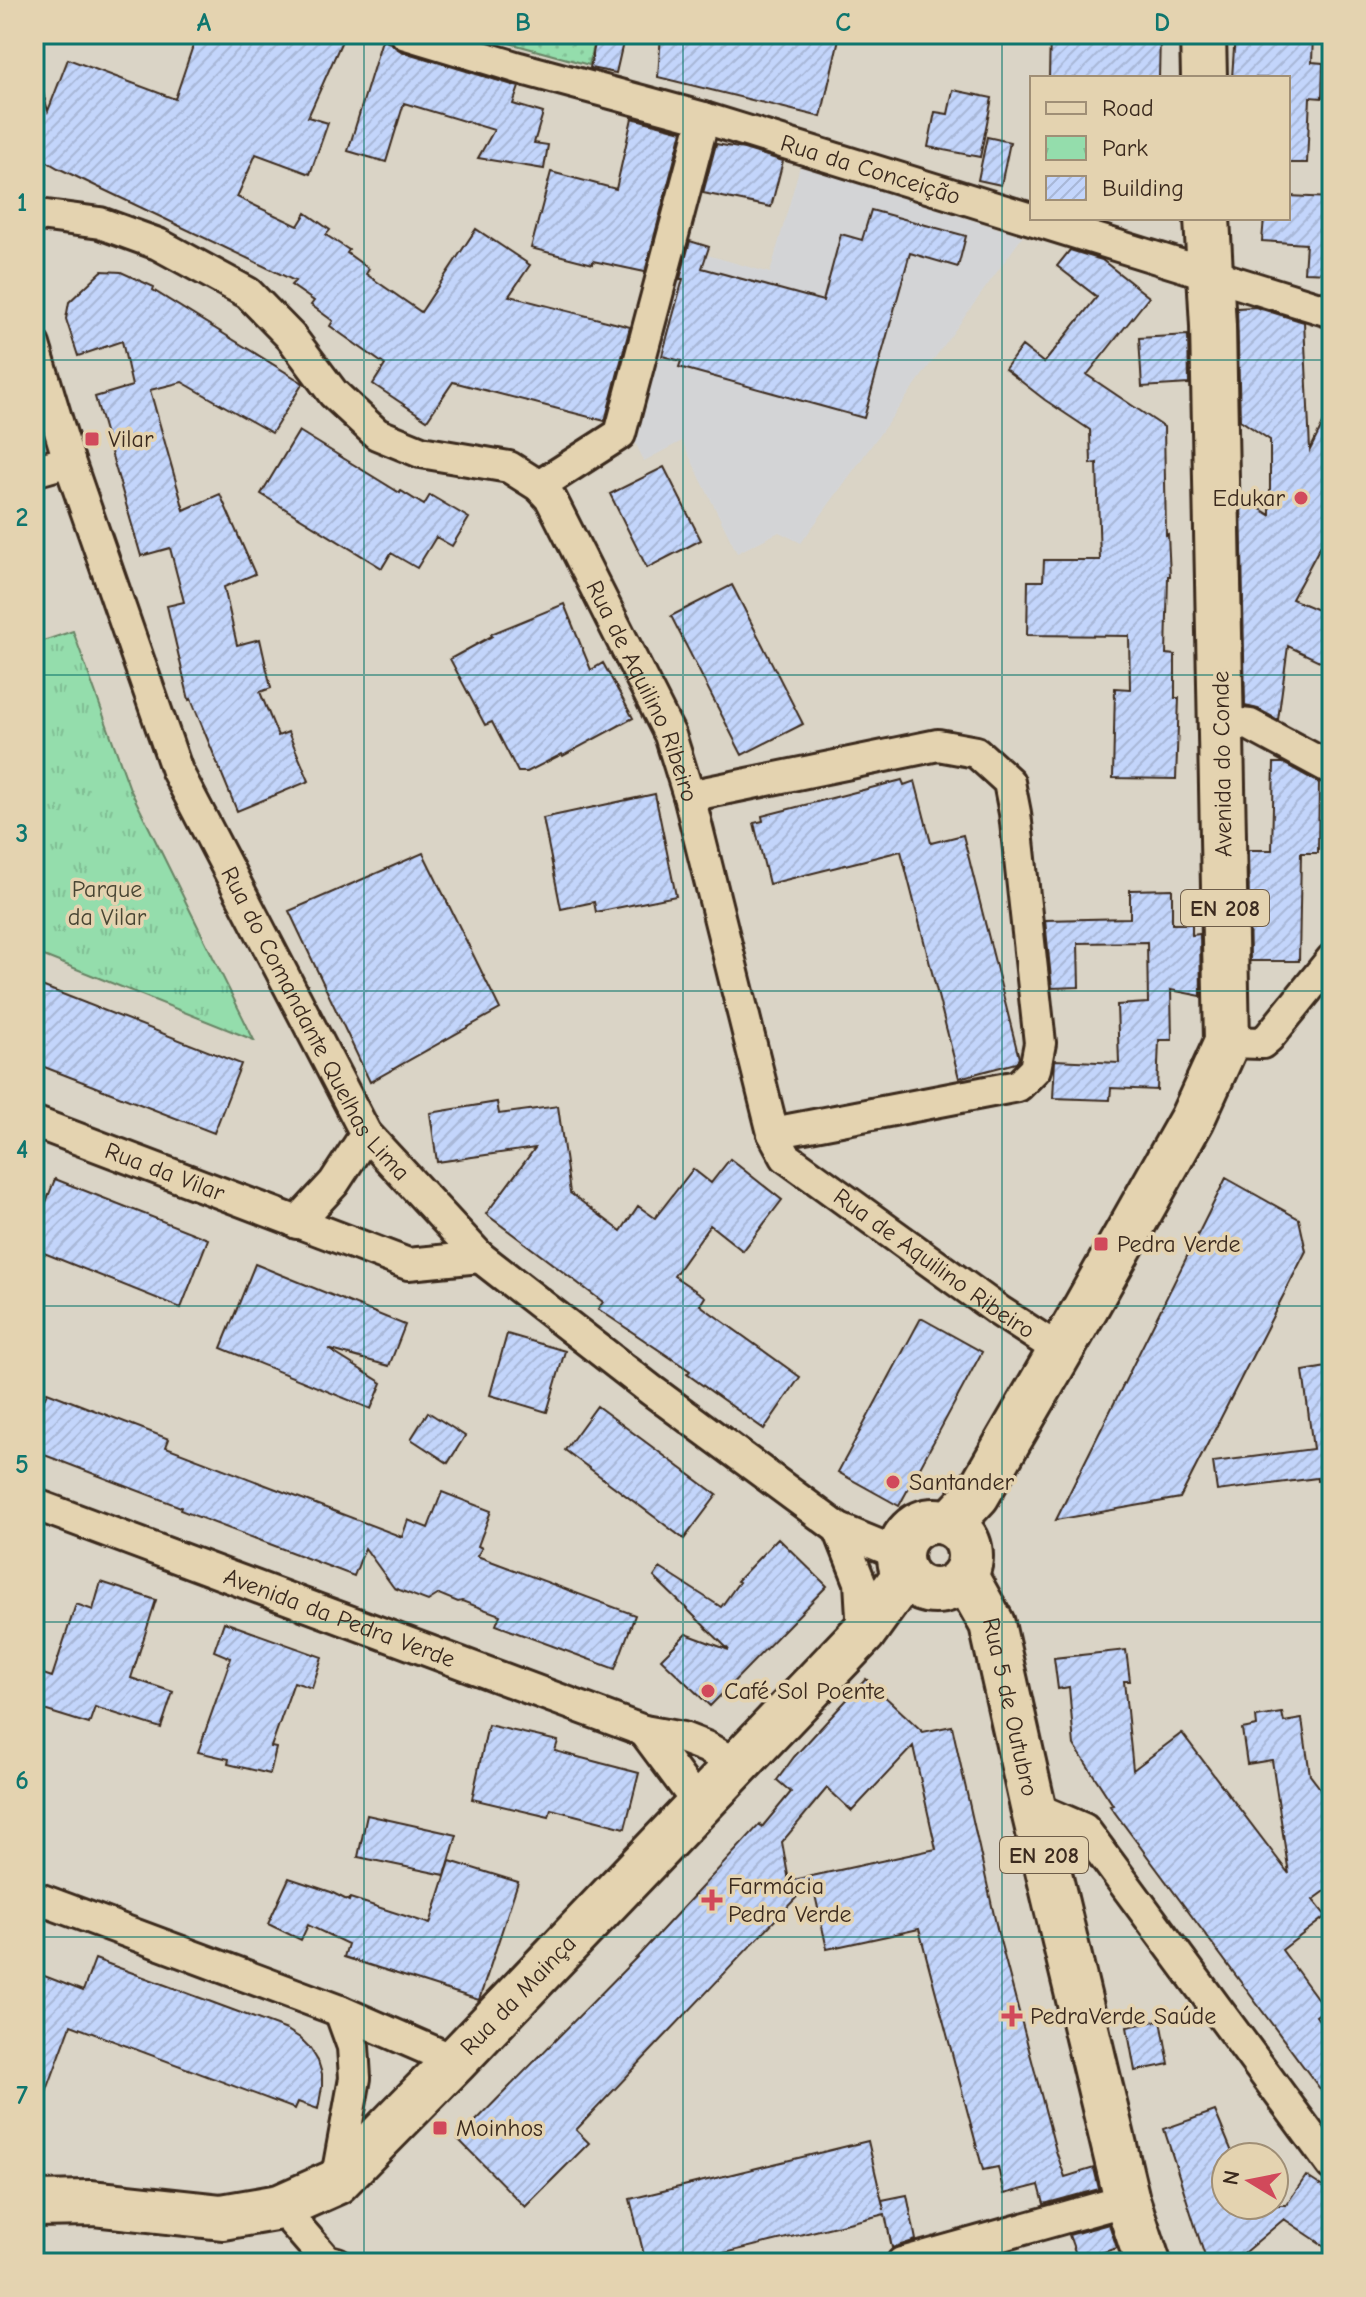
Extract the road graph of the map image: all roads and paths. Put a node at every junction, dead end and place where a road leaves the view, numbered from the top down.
1 (406, 34) edge
2 (1203, 34) edge
3 (1204, 76) edge
4 (704, 118) junction
5 (34, 217) edge
6 (1030, 219) edge
7 (1033, 220) edge
8 (1207, 220) edge
9 (1211, 275) junction
10 (1332, 312) edge
11 (34, 345) edge
12 (69, 461) junction
13 (34, 471) edge
14 (539, 486) junction
15 (1221, 722) junction
16 (1332, 769) edge
17 (689, 796) junction
18 (1332, 959) edge
19 (1227, 1042) junction
20 (34, 1122) edge
21 (773, 1133) junction
22 (366, 1134) junction
23 (297, 1223) junction
24 (480, 1257) junction
25 (1059, 1350) junction
26 (34, 1504) edge
27 (950, 1524) junction
28 (839, 1529) junction
29 (903, 1565) junction
30 (965, 1576) junction
31 (863, 1633) junction
32 (644, 1731) junction
33 (737, 1765) junction
34 (699, 1805) junction
35 (1033, 1807) junction
36 (34, 1897) edge
37 (340, 2011) junction
38 (455, 2061) junction
39 (1332, 2165) edge
40 (336, 2182) junction
41 (1127, 2200) junction
42 (34, 2204) edge
43 (280, 2207) junction
44 (337, 2263) edge
45 (902, 2263) edge
46 (1148, 2263) edge

1 - 4 street, Rua da Conceição
2 - 3 main road
4 - 6 street, Rua da Conceição
4 - 14 street
5 - 14 street, Rua de Aquilino Ribeiro
7 - 9 street, Rua da Conceição
8 - 9 main road, Avenida do Conde / EN 208
9 - 10 street, Rua da Conceição
9 - 15 main road, Avenida do Conde / EN 208
11 - 12 street, Rua do Comandante Quelhas Lima
12 - 13 street
12 - 22 street, Rua do Comandante Quelhas Lima
14 - 17 street, Rua de Aquilino Ribeiro
15 - 16 street
15 - 19 main road, Avenida do Conde / EN 208
17 - 21 street, Rua de Aquilino Ribeiro
17 - 21 street
18 - 19 street
19 - 25 main road, Avenida do Conde / EN 208
20 - 23 street, Rua da Vilar
21 - 25 street, Rua de Aquilino Ribeiro
22 - 23 street
22 - 24 street, Rua do Comandante Quelhas Lima
23 - 24 street, Rua da Vilar
24 - 28 street, Rua do Comandante Quelhas Lima
25 - 27 main road, Avenida do Conde / EN 208
26 - 32 street, Avenida da Pedra Verde
27 - 29 main road
27 - 30 main road
28 - 29 street, Rua do Comandante Quelhas Lima
28 - 31 street
29 - 30 main road
29 - 31 main road, Rua da Mainça
30 - 35 main road, Rua 5 de Outubro / EN 208
31 - 33 main road, Rua da Mainça
32 - 33 street, Avenida da Pedra Verde
32 - 34 street
33 - 34 main road, Rua da Mainça
34 - 38 main road, Rua da Mainça
35 - 39 street
35 - 41 main road, Rua 5 de Outubro / EN 208
36 - 37 street
37 - 38 street
37 - 40 street
38 - 40 main road, Rua da Mainça
40 - 43 main road, Rua da Mainça
41 - 45 street
41 - 46 main road, Rua 5 de Outubro / EN 208
42 - 43 main road, Rua da Mainça
43 - 44 street

